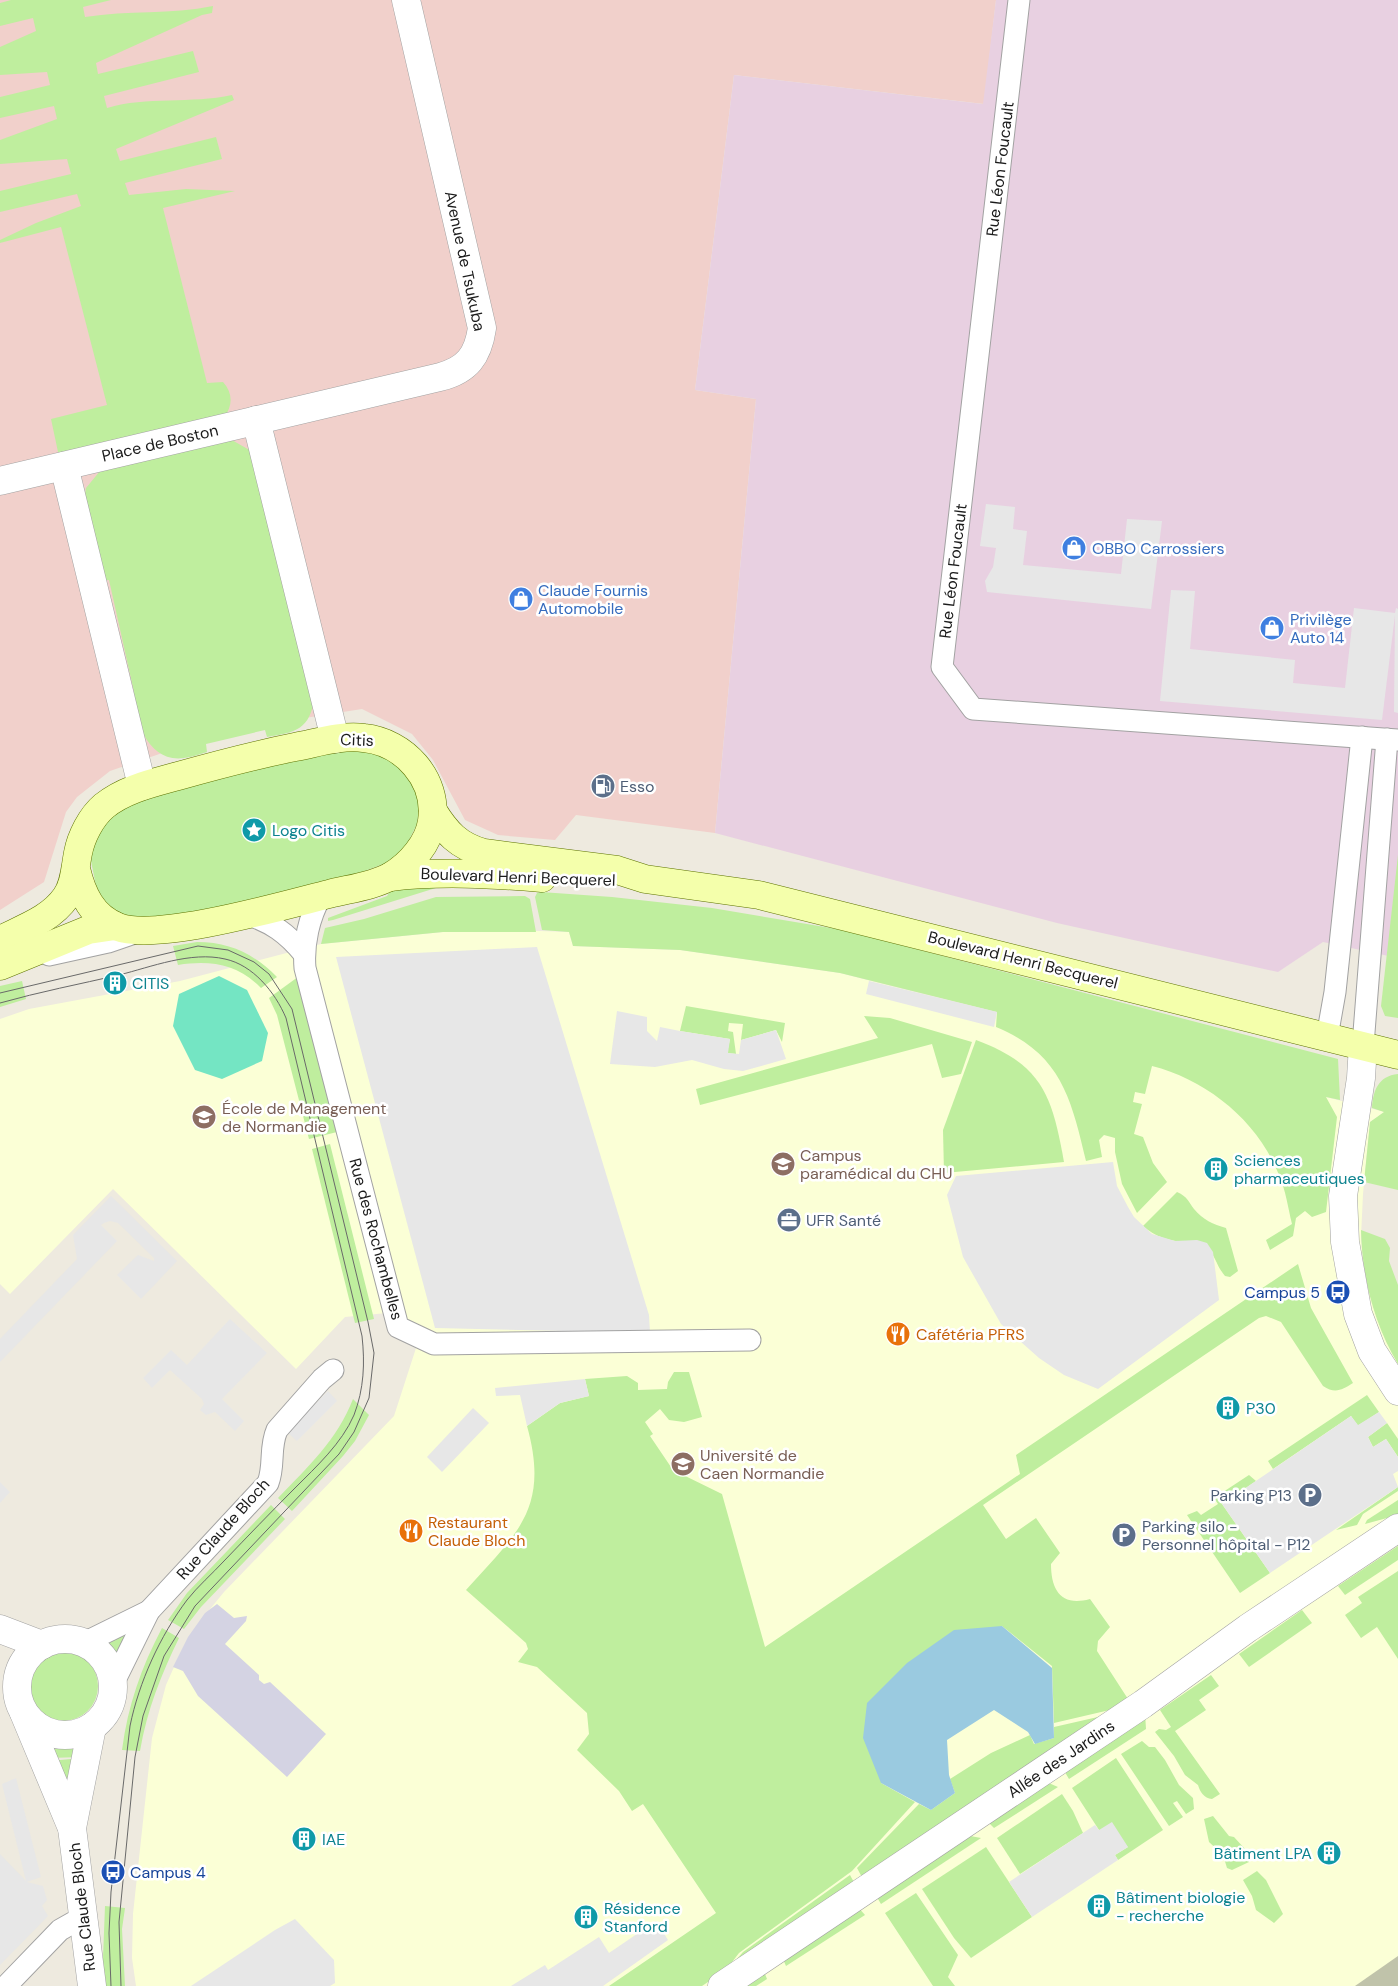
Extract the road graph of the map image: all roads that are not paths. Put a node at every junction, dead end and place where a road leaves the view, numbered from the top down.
1 (406, 0) edge
2 (1019, 0) edge
3 (256, 420) junction
4 (64, 466) junction
5 (0, 481) edge
6 (1362, 737) junction
7 (335, 739) junction
8 (1393, 739) edge
9 (142, 786) junction
10 (433, 811) junction
11 (76, 869) junction
12 (390, 877) junction
13 (645, 879) junction
14 (321, 896) junction
15 (246, 914) junction
16 (128, 928) junction
17 (304, 954) junction
18 (1, 957) edge
19 (1326, 1037) junction
20 (1363, 1045) junction
21 (1398, 1055) edge
22 (750, 1340) dead end
23 (333, 1370) dead end
24 (1398, 1391) edge
25 (1398, 1528) edge
26 (149, 1611) junction
27 (0, 1629) edge
28 (84, 1643) junction
29 (42, 1645) junction
30 (0, 1668) edge
31 (113, 1684) junction
32 (21, 1704) junction
33 (92, 1727) junction
34 (72, 1828) junction
35 (82, 1916) junction
36 (6, 1986) edge
37 (92, 1986) edge
38 (722, 1986) edge

1 - 3 street, Avenue de Tsukuba
2 - 6 street, Rue Léon Foucault
3 - 4 street, Place de Boston
3 - 7 street
4 - 5 street, Place de Boston
4 - 9 street
6 - 8 street, Rue Léon Foucault
6 - 19 street
7 - 9 main road, Citis
7 - 10 main road, Citis
8 - 20 street
9 - 11 main road, Citis
10 - 12 main road, Citis
10 - 13 main road, Boulevard Henri Becquerel
11 - 16 main road
11 - 18 main road
12 - 13 main road, Boulevard Henri Becquerel
12 - 14 main road, Citis
13 - 19 main road, Boulevard Henri Becquerel
14 - 15 main road, Citis
14 - 17 street, Rue des Rochambelles
15 - 16 main road, Citis
15 - 17 street
16 - 18 main road
17 - 22 street, Rue des Rochambelles
19 - 20 main road, Boulevard Henri Becquerel
20 - 21 main road, Boulevard Henri Becquerel
20 - 24 street
23 - 26 street, Rue Claude Bloch
25 - 38 street, Allée des Jardins
26 - 28 street, Rue Claude Bloch
26 - 31 street, Rue Claude Bloch
27 - 29 street
28 - 29 street
28 - 31 street
29 - 32 street
30 - 32 street, Rue Claude Bloch
31 - 33 street
32 - 33 street
32 - 34 street, Rue Claude Bloch
33 - 34 street, Rue Claude Bloch
34 - 35 street, Rue Claude Bloch
35 - 36 street
35 - 37 street, Rue Claude Bloch

